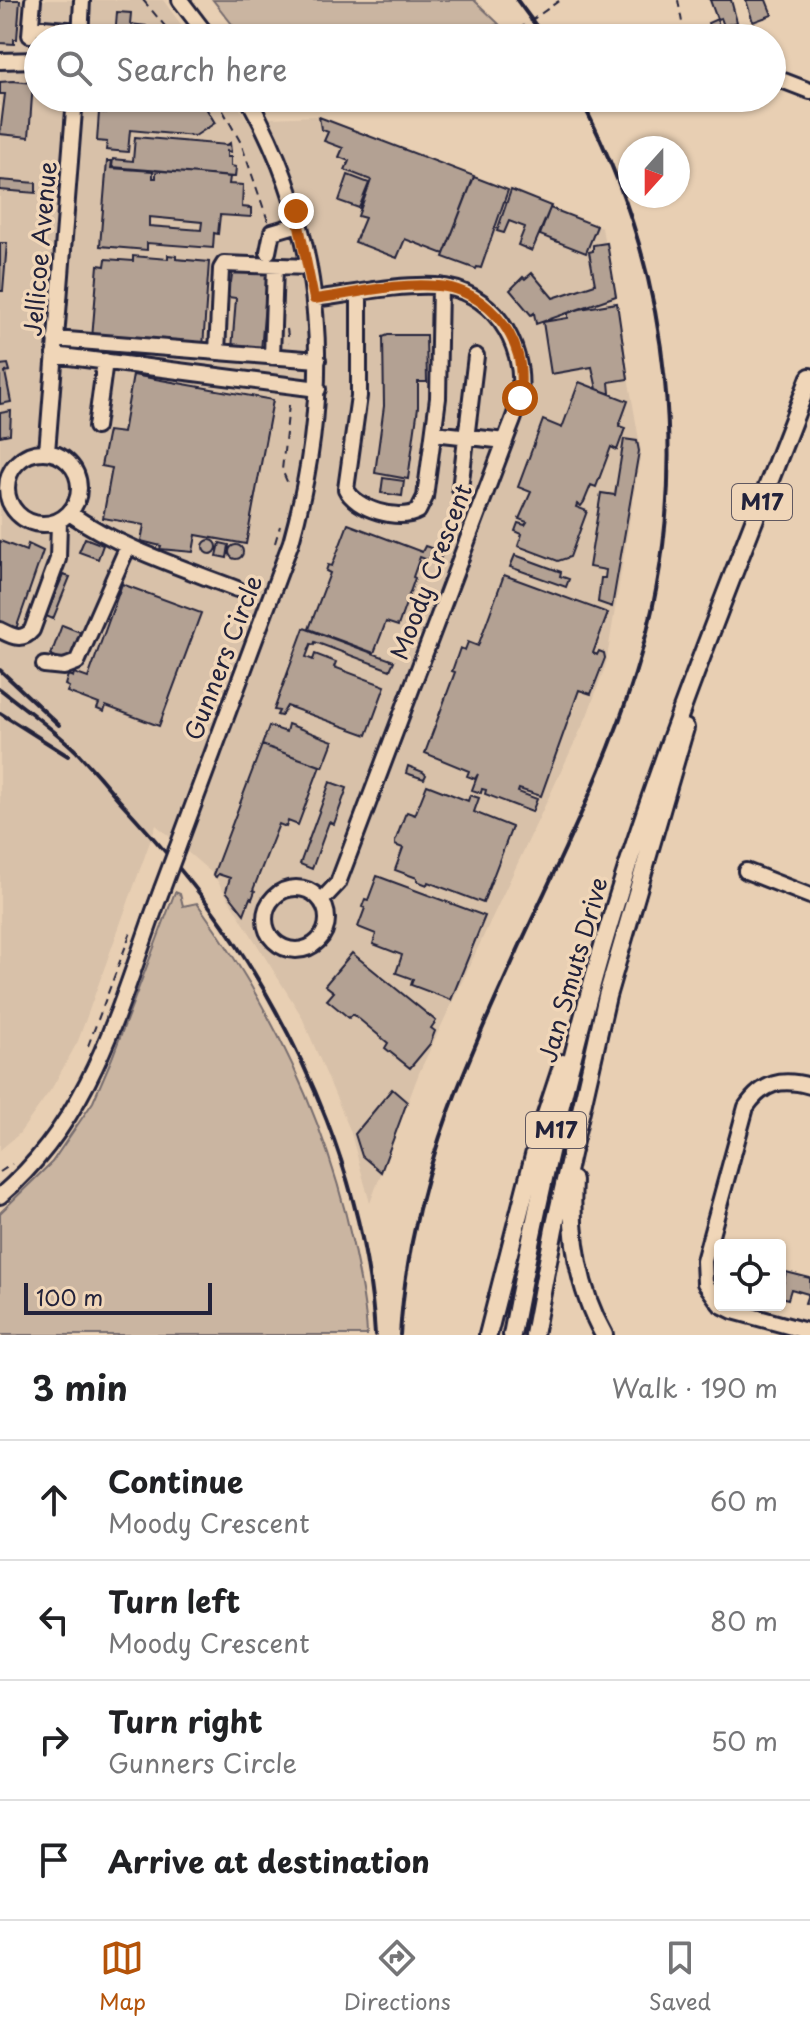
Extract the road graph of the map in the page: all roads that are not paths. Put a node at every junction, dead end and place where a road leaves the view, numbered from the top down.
1 (33, 0) edge
2 (82, 0) edge
3 (180, 0) edge
4 (31, 24) edge
5 (81, 24) edge
6 (198, 24) edge
7 (24, 60) edge
8 (0, 61) edge
9 (786, 82) edge
10 (810, 91) edge
11 (74, 112) edge
12 (255, 112) edge
13 (299, 224) junction
14 (272, 259) junction
15 (309, 267) junction
16 (440, 286) junction
17 (359, 294) junction
18 (314, 299) junction
19 (55, 339) junction
20 (217, 352) junction
21 (54, 355) junction
22 (476, 356) dead end
23 (272, 357) junction
24 (318, 360) junction
25 (105, 361) junction
26 (810, 377) edge
27 (318, 389) junction
28 (96, 427) dead end
29 (434, 433) junction
30 (466, 436) junction
31 (505, 441) junction
32 (47, 452) junction
33 (3, 480) edge
34 (460, 489) dead end
35 (64, 517) junction
36 (128, 546) junction
37 (237, 589) dead end
38 (714, 627) junction
39 (0, 630) edge
40 (44, 665) dead end
41 (746, 871) dead end
42 (810, 896) edge
43 (322, 900) junction
44 (590, 996) junction
45 (810, 1086) edge
46 (574, 1138) junction
47 (0, 1196) edge
48 (714, 1295) edge
49 (733, 1311) edge
50 (810, 1332) edge
51 (488, 1335) edge
52 (512, 1335) edge
53 (534, 1335) edge
54 (604, 1335) edge

1 - 4 street
2 - 5 street
3 - 6 street
7 - 8 street
9 - 10 street
11 - 19 street, Jellicoe Avenue
12 - 13 street, Gunners Circle
13 - 14 street
13 - 15 street, Gunners Circle
14 - 15 street
14 - 20 street
14 - 23 street
15 - 18 street, Gunners Circle
16 - 17 street, Moody Crescent
16 - 29 street, Moody Crescent
16 - 31 street, Moody Crescent
17 - 18 street, Moody Crescent
17 - 29 street, Moody Crescent
18 - 24 street, Gunners Circle
19 - 20 street
19 - 21 street, Jellicoe Avenue
20 - 23 street
21 - 25 street
21 - 32 street, Jellicoe Avenue
22 - 30 street
23 - 24 street
24 - 27 street, Gunners Circle
25 - 27 street
25 - 28 street
26 - 38 main road, Jan Smuts Drive / M17
27 - 47 street, Gunners Circle, bridge
29 - 30 street
30 - 31 street
30 - 34 street
31 - 43 street, Moody Crescent
32 - 33 street
32 - 35 street
33 - 35 street
35 - 36 street
35 - 39 street
36 - 37 street
36 - 40 street
38 - 44 main road, Jan Smuts Drive / M17
38 - 46 main road, Jan Smuts Drive / M17
41 - 42 street
43 - 43 street
44 - 51 main road
44 - 52 main road, Jan Smuts Drive / M17
45 - 48 street
46 - 53 main road, Jan Smuts Drive / M17
46 - 54 main road
49 - 50 street

